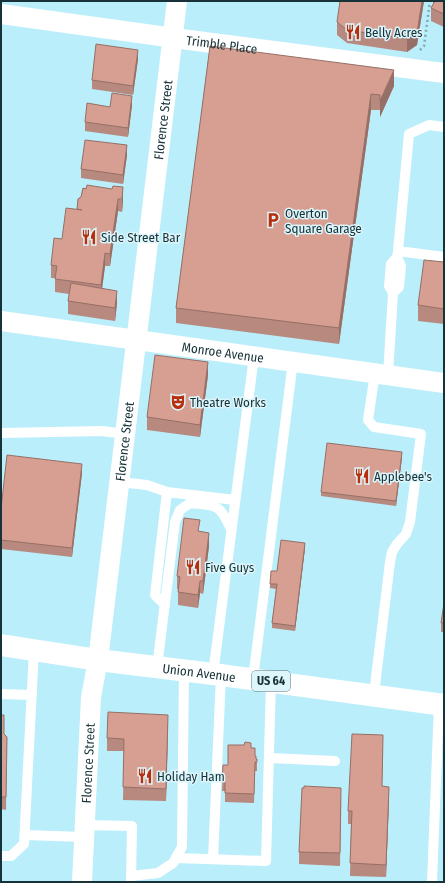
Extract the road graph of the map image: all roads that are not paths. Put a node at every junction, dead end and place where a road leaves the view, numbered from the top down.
1 (177, 1) edge
2 (1, 14) edge
3 (173, 38) junction
4 (444, 73) edge
5 (444, 127) edge
6 (397, 254) junction
7 (444, 258) edge
8 (1, 321) edge
9 (136, 340) junction
10 (254, 356) junction
11 (292, 361) junction
12 (382, 374) junction
13 (444, 383) edge
14 (1, 433) edge
15 (125, 434) junction
16 (119, 482) junction
17 (167, 492) junction
18 (235, 500) junction
19 (231, 529) junction
20 (165, 605) junction
21 (1, 645) edge
22 (34, 650) junction
23 (98, 660) junction
24 (157, 667) junction
25 (184, 670) junction
26 (217, 674) junction
27 (262, 680) junction
28 (1, 694) edge
29 (374, 694) junction
30 (32, 695) junction
31 (442, 704) edge
32 (269, 758) junction
33 (335, 762) dead end
34 (439, 822) edge
35 (84, 831) junction
36 (25, 835) junction
37 (1, 856) edge
38 (176, 858) junction
39 (213, 859) junction
40 (131, 879) edge
41 (82, 882) edge
42 (432, 882) edge

1 - 3 street, Florence Street
2 - 3 street, Trimble Place
3 - 4 street, Trimble Place
3 - 9 street, Florence Street
5 - 6 lane
6 - 7 lane
6 - 12 lane
8 - 9 street, Monroe Avenue
9 - 10 street, Monroe Avenue
9 - 15 street, Florence Street
10 - 11 street, Monroe Avenue
10 - 18 lane
11 - 12 street, Monroe Avenue
11 - 27 lane
12 - 13 street, Monroe Avenue
12 - 29 lane
14 - 15 lane
15 - 16 street, Florence Street
16 - 17 lane
16 - 23 street, Florence Street
17 - 18 lane
17 - 20 lane
18 - 19 lane
19 - 20 lane
19 - 26 lane
20 - 24 lane
21 - 22 main road, Union Avenue / US 64
22 - 23 main road, Union Avenue / US 64
22 - 30 lane
23 - 24 main road, Union Avenue / US 64
23 - 35 street, Florence Street
24 - 25 main road, Union Avenue / US 64
25 - 26 main road, Union Avenue / US 64
25 - 38 lane
26 - 27 main road, Union Avenue / US 64
26 - 39 lane
27 - 29 main road, Union Avenue / US 64
27 - 32 lane
28 - 30 lane
29 - 31 main road, Union Avenue / US 64
30 - 36 lane
31 - 34 lane
32 - 33 lane
32 - 39 lane
34 - 42 lane
35 - 36 lane
35 - 40 lane
35 - 41 street, Florence Street
36 - 37 lane
38 - 39 lane
38 - 40 lane

